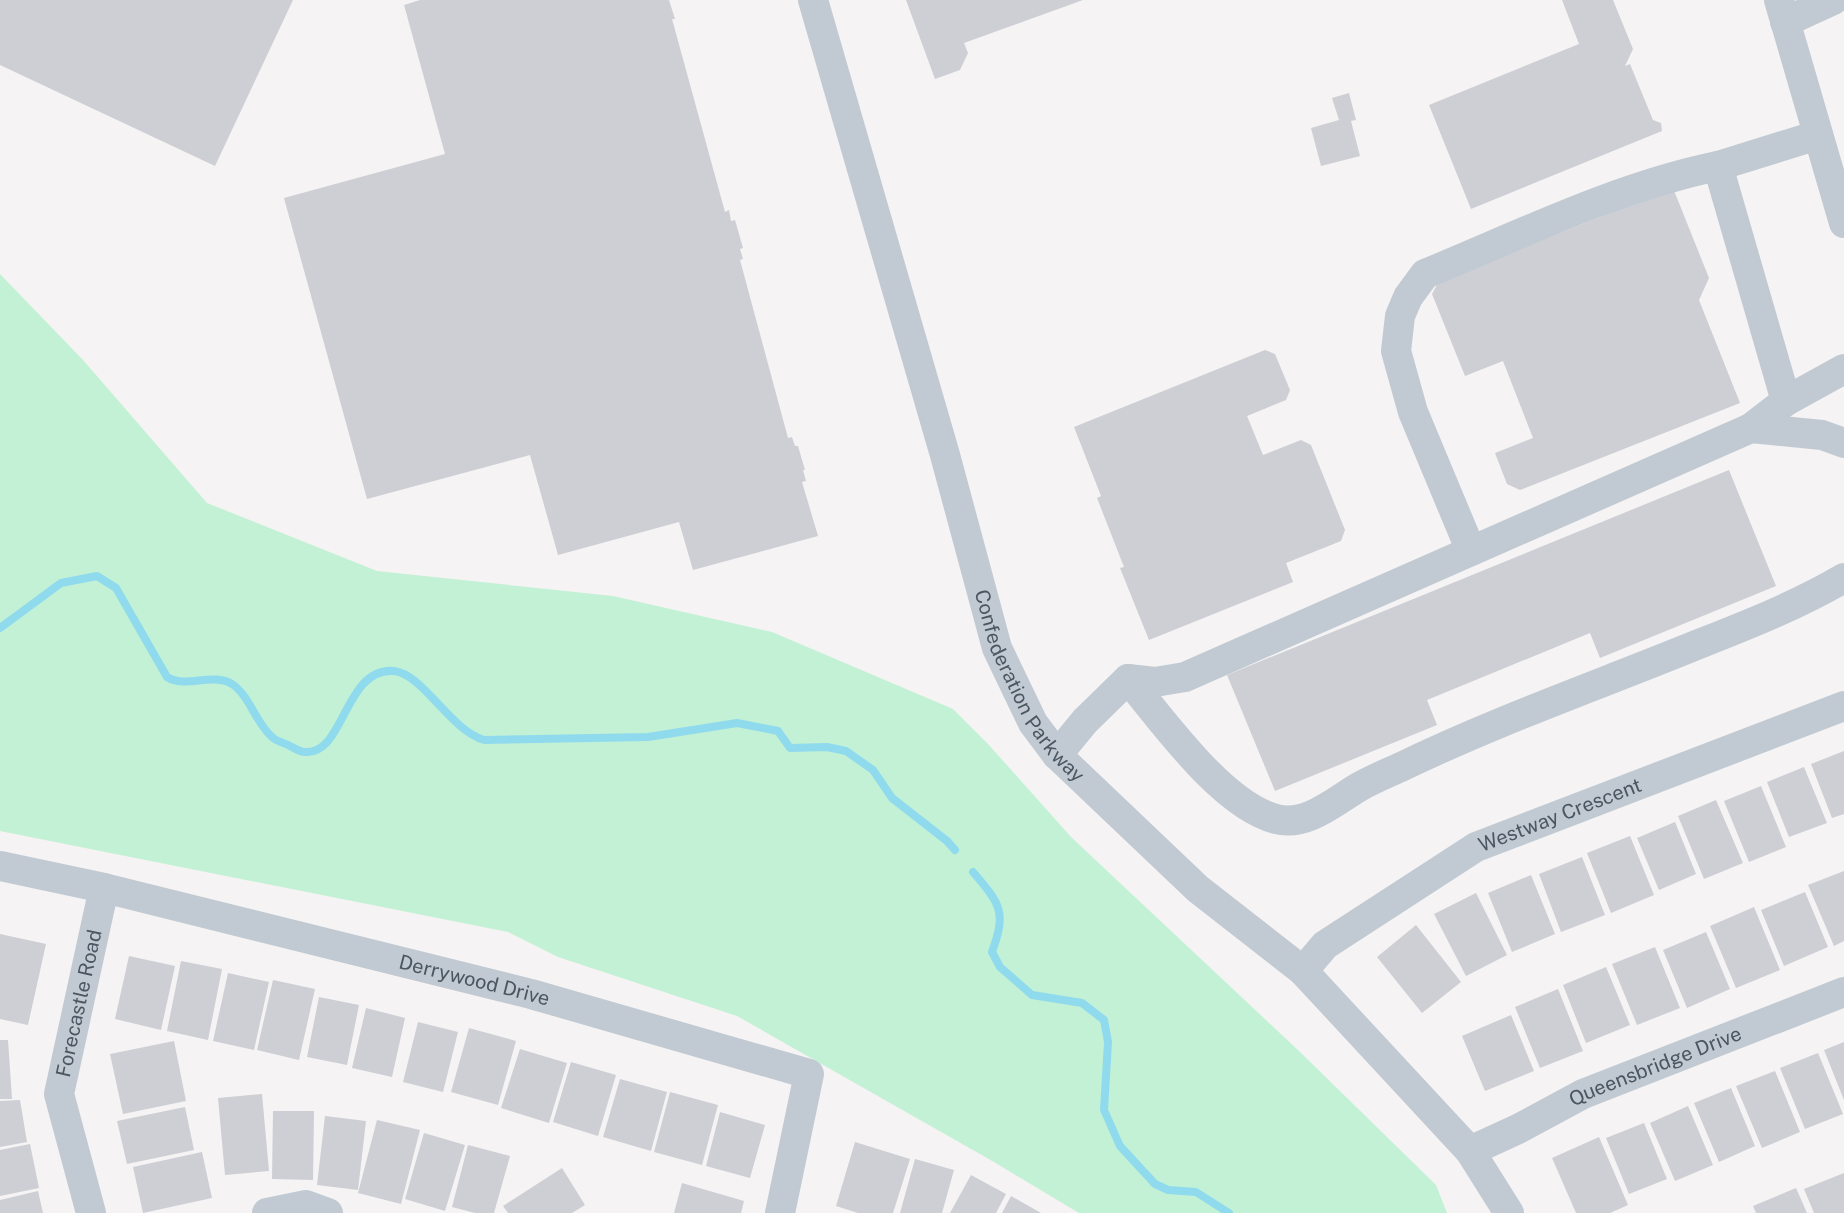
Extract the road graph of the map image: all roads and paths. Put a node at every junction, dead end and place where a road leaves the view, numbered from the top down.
1 (813, 0) edge
2 (1833, 0) edge
3 (1782, 11) edge
4 (1829, 149) edge
5 (1718, 166) junction
6 (1844, 223) edge
7 (1844, 369) edge
8 (1786, 401) junction
9 (1751, 428) junction
10 (1844, 443) edge
11 (1471, 551) junction
12 (1844, 578) edge
13 (1128, 679) junction
14 (1844, 706) edge
15 (1057, 755) junction
16 (0, 866) edge
17 (104, 888) junction
18 (1303, 971) junction
19 (1844, 992) edge
20 (1470, 1151) junction
21 (91, 1213) edge
22 (267, 1213) edge
23 (328, 1213) edge
24 (780, 1213) edge
25 (1509, 1213) edge

1 - 15 street, Confederation Parkway
2 - 3 street
3 - 4 street
4 - 5 street
4 - 6 street
5 - 8 street
5 - 11 street
7 - 8 street
8 - 9 street
9 - 10 street
9 - 11 street
11 - 13 street
12 - 13 street
13 - 15 street
14 - 18 street, Westway Crescent
15 - 18 street, Confederation Parkway
16 - 17 street, Derrywood Drive
17 - 21 street, Forecastle Road
17 - 24 street, Derrywood Drive
18 - 20 street, Confederation Parkway
19 - 20 street, Queensbridge Drive
20 - 25 street, Confederation Parkway
22 - 23 street

